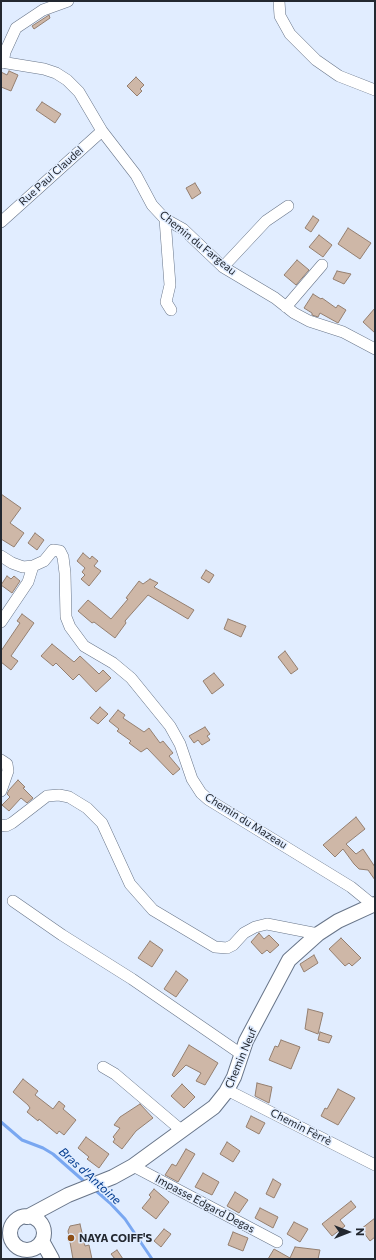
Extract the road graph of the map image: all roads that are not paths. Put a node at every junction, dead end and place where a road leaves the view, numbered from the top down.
1 (68, 1) edge
2 (279, 1) edge
3 (2, 62) edge
4 (375, 90) edge
5 (102, 131) junction
6 (288, 206) dead end
7 (165, 219) junction
8 (1, 222) edge
9 (322, 265) dead end
10 (223, 267) junction
11 (286, 307) junction
12 (171, 310) dead end
13 (375, 349) edge
14 (1, 556) edge
15 (33, 566) junction
16 (1, 622) edge
17 (1, 760) edge
18 (1, 791) edge
19 (1, 825) edge
20 (13, 901) dead end
21 (374, 904) edge
22 (318, 934) junction
23 (241, 1054) junction
24 (103, 1067) dead end
25 (227, 1090) junction
26 (181, 1130) junction
27 (375, 1165) edge
28 (133, 1166) junction
29 (60, 1198) junction
30 (27, 1217) junction
31 (42, 1226) junction
32 (6, 1234) edge
33 (42, 1241) junction
34 (277, 1242) dead end
35 (1, 1246) edge
36 (22, 1248) junction
37 (41, 1259) edge
38 (52, 1259) edge

1 - 3 street
2 - 4 street
3 - 5 street, Chemin du Fargeau
5 - 7 street, Chemin du Fargeau
5 - 8 street, Rue Paul Claudel
6 - 10 street
7 - 10 street, Chemin du Fargeau
7 - 12 street
9 - 11 street
10 - 11 street, Chemin du Fargeau
11 - 13 street, Chemin du Fargeau
14 - 15 street
15 - 16 street
15 - 21 street, Chemin du Mazeau
17 - 18 street
19 - 22 street
20 - 23 street
21 - 22 main road, Chemin Neuf
22 - 23 main road, Chemin Neuf
23 - 25 main road, Chemin Neuf
24 - 26 street
25 - 26 main road, Chemin Neuf
25 - 27 street, Chemin Fèrrè
26 - 28 main road, Chemin Neuf
28 - 29 main road, Chemin Neuf
28 - 34 street, Impasse Edgard Degas
29 - 30 main road, Chemin Neuf
29 - 31 main road
30 - 31 main road
30 - 32 main road
31 - 33 main road
32 - 36 main road
33 - 36 main road
33 - 38 main road
35 - 36 main road
36 - 37 main road

